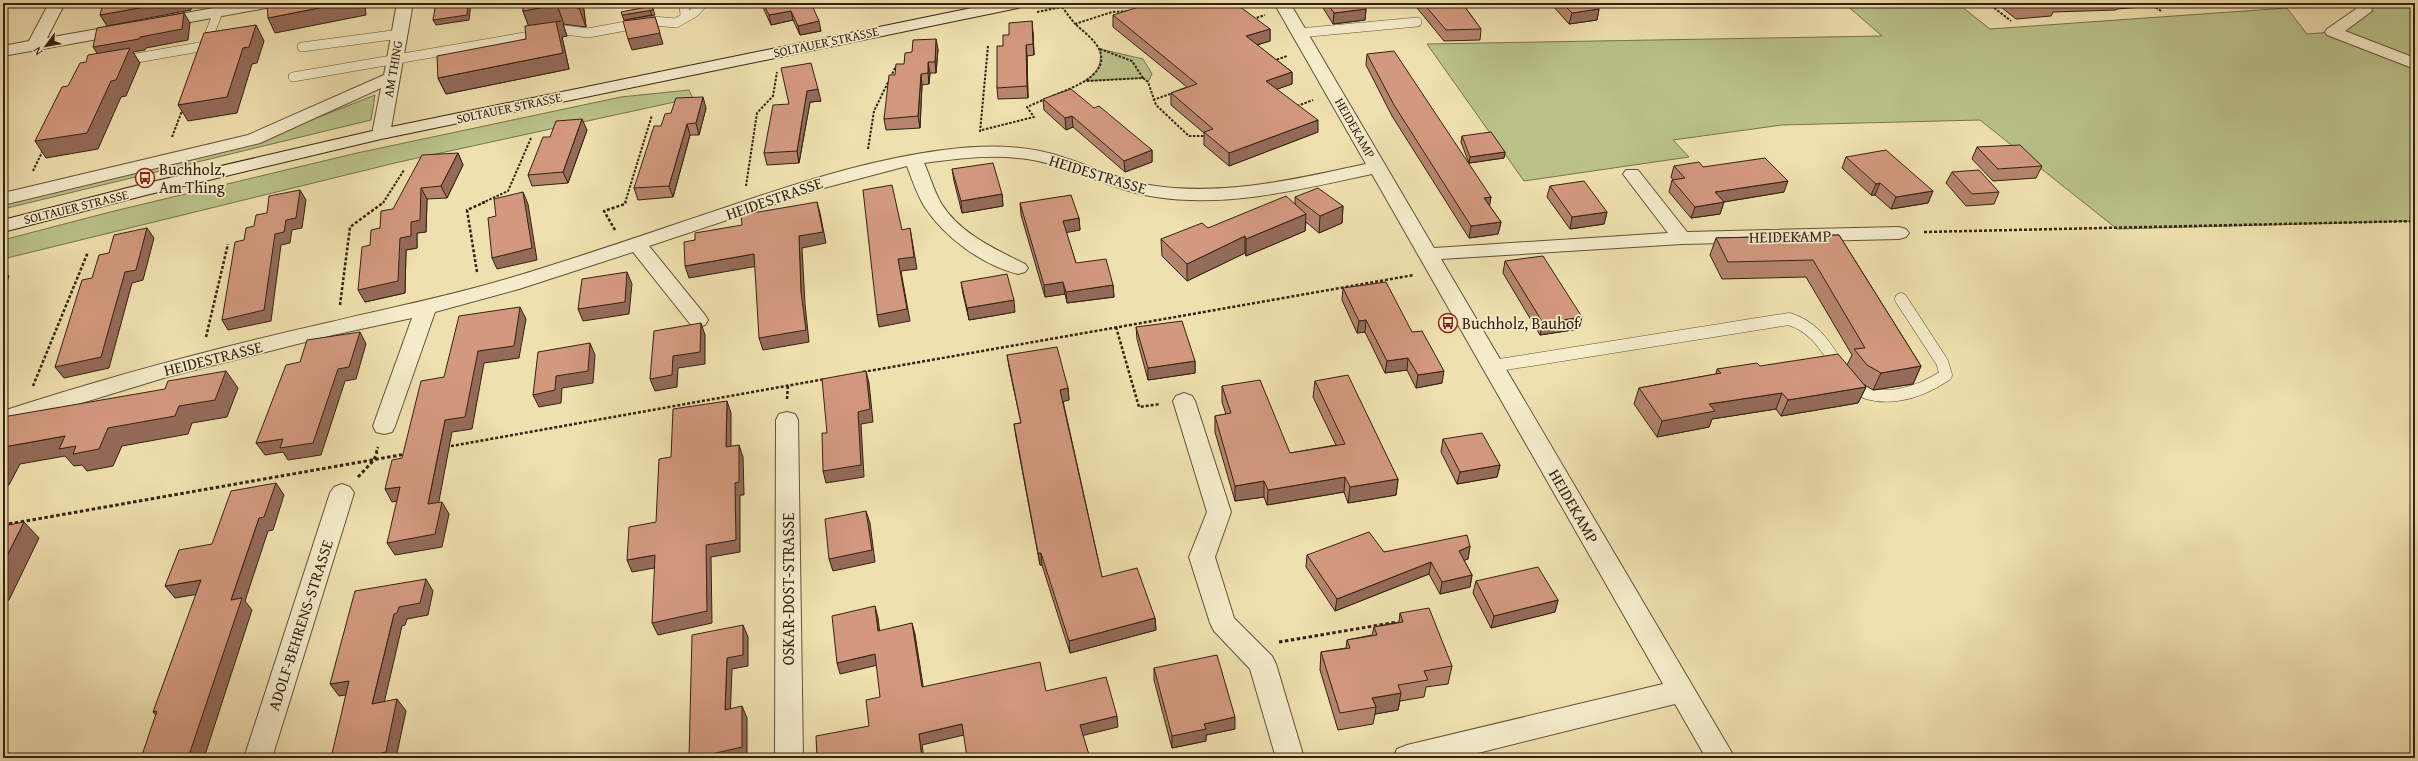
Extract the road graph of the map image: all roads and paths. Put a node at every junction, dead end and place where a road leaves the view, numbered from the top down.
1 (57, 3) edge
2 (266, 3) edge
3 (405, 3) edge
4 (684, 3) edge
5 (703, 3) edge
6 (1018, 3) edge
7 (1988, 3) edge
8 (2149, 3) edge
9 (2362, 3) edge
10 (1283, 6) edge
11 (1061, 7) dead end
12 (1132, 11) edge
13 (218, 12) junction
14 (2161, 12) dead end
15 (685, 16) junction
16 (1248, 21) edge
17 (2011, 21) dead end
18 (1417, 22) dead end
19 (1075, 24) junction
20 (1299, 33) junction
21 (400, 34) junction
22 (35, 46) junction
23 (988, 46) dead end
24 (302, 47) dead end
25 (1308, 48) junction
26 (1100, 49) junction
27 (3, 51) edge
28 (107, 63) edge
29 (1266, 63) edge
30 (2415, 64) edge
31 (896, 66) edge
32 (778, 67) dead end
33 (393, 69) junction
34 (293, 77) dead end
35 (1143, 78) junction
36 (1085, 81) junction
37 (1176, 92) edge
38 (1334, 92) junction
39 (1153, 100) junction
40 (184, 104) edge
41 (1291, 108) edge
42 (652, 115) dead end
43 (980, 131) junction
44 (381, 134) junction
45 (1212, 136) edge
46 (531, 138) dead end
47 (46, 145) edge
48 (976, 152) junction
49 (913, 160) junction
50 (163, 162) junction
51 (1378, 167) junction
52 (404, 170) dead end
53 (865, 170) junction
54 (1632, 174) dead end
55 (22, 194) junction
56 (3, 199) edge
57 (743, 208) junction
58 (2415, 221) edge
59 (3, 226) edge
60 (1899, 233) joint
61 (1682, 238) junction
62 (228, 244) dead end
63 (631, 246) junction
64 (88, 252) dead end
65 (1433, 262) junction
66 (1018, 268) dead end
67 (481, 294) junction
68 (1901, 299) dead end
69 (426, 308) junction
70 (698, 320) dead end
71 (338, 327) junction
72 (1116, 327) junction
73 (200, 361) junction
74 (1493, 366) junction
75 (858, 373) edge
76 (827, 378) edge
77 (1184, 401) joint
78 (22, 412) junction
79 (3, 418) edge
80 (787, 420) dead end
81 (384, 426) joint
82 (444, 447) edge
83 (413, 453) edge
84 (374, 460) junction
85 (342, 493) joint
86 (3, 525) edge
87 (1397, 622) edge
88 (1247, 648) junction
89 (1681, 691) junction
90 (258, 758) edge
91 (789, 758) edge
92 (1290, 758) edge
93 (1407, 758) edge
94 (1721, 758) edge

1 - 22 street
2 - 13 street
3 - 21 street, AM THING
4 - 15 lane
5 - 15 lane
6 - 44 street, SOLTAUER STRASSE
7 - 17 path
8 - 14 path
9 - 30 street
10 - 16 path
10 - 20 street, HEIDEKAMP
11 - 19 path
12 - 19 path
13 - 22 street
13 - 28 lane
15 - 33 lane
18 - 20 lane
19 - 26 path
20 - 25 street, HEIDEKAMP
21 - 24 lane
21 - 33 street, AM THING
22 - 27 street
23 - 43 path
25 - 29 path
25 - 38 street, HEIDEKAMP
26 - 35 path
26 - 36 path
31 - 53 path
32 - 57 path
33 - 34 lane
33 - 44 street, AM THING
33 - 50 street, SOLTAUER STRASSE
35 - 36 path
35 - 39 path
36 - 43 path
37 - 39 path
38 - 41 path
38 - 51 street, HEIDEKAMP
39 - 45 path
40 - 50 path
42 - 63 path
43 - 48 path
44 - 59 street, SOLTAUER STRASSE
46 - 67 path
47 - 55 path
48 - 49 street, HEIDESTRASSE
48 - 51 street, HEIDESTRASSE
49 - 53 street, HEIDESTRASSE
49 - 66 street
50 - 55 street, SOLTAUER STRASSE
51 - 65 street, HEIDEKAMP
52 - 71 path
53 - 57 street, HEIDESTRASSE
54 - 61 street
55 - 56 street, SOLTAUER STRASSE
57 - 63 street, HEIDESTRASSE
58 - 60 path
60 - 61 street, HEIDEKAMP
61 - 65 street, HEIDEKAMP
62 - 73 path
63 - 67 street, HEIDESTRASSE
63 - 70 street
64 - 78 path
65 - 72 path
65 - 74 street, HEIDEKAMP
67 - 69 street, HEIDESTRASSE
68 - 74 lane
69 - 71 street, HEIDESTRASSE
69 - 81 street
71 - 73 street, HEIDESTRASSE
72 - 75 path
72 - 77 path
73 - 78 street, HEIDESTRASSE
74 - 89 street, HEIDEKAMP
76 - 82 path
77 - 88 street
78 - 79 street, HEIDESTRASSE
80 - 91 street, OSKAR-DOST-STRASSE
81 - 84 path
83 - 84 path
84 - 85 path
84 - 86 path
85 - 90 street, ADOLF-BEHRENS-STRASSE
87 - 88 path
88 - 92 street
89 - 93 street
89 - 94 street, HEIDEKAMP

